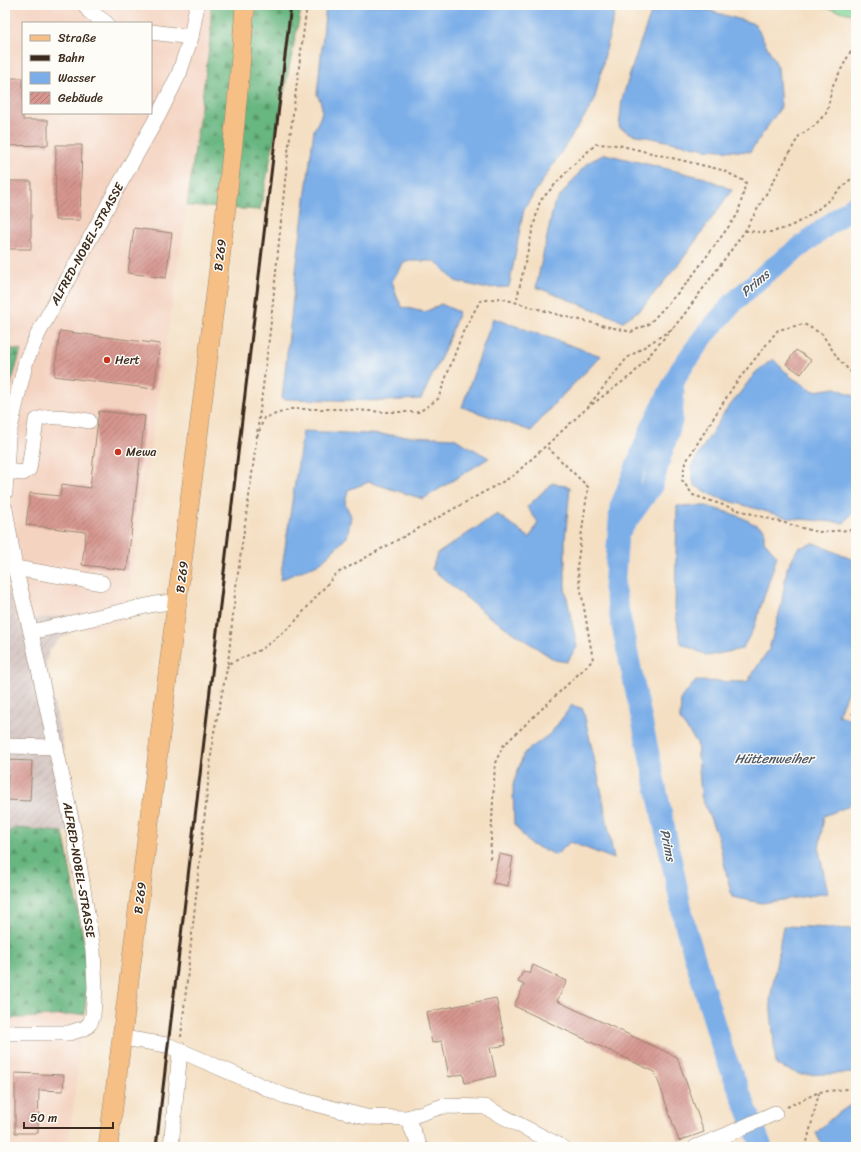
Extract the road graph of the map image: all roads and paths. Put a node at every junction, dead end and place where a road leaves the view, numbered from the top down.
1 (85, 5) edge
2 (197, 5) edge
3 (245, 5) edge
4 (307, 5) edge
5 (105, 22) edge
6 (152, 32) edge
7 (191, 37) junction
8 (856, 41) edge
9 (856, 174) edge
10 (745, 231) junction
11 (516, 303) junction
12 (672, 329) junction
13 (856, 377) edge
14 (587, 408) junction
15 (89, 420) dead end
16 (257, 437) junction
17 (546, 446) junction
18 (6, 471) edge
19 (5, 492) edge
20 (5, 509) edge
21 (856, 528) edge
22 (15, 568) junction
23 (102, 583) dead end
24 (179, 601) junction
25 (30, 632) junction
26 (228, 664) junction
27 (852, 713) dead end
28 (856, 717) edge
29 (5, 746) edge
30 (56, 747) junction
31 (490, 859) dead end
32 (5, 1033) edge
33 (123, 1038) junction
34 (180, 1050) junction
35 (856, 1088) edge
36 (819, 1092) junction
37 (775, 1113) joint
38 (407, 1118) junction
39 (108, 1147) edge
40 (171, 1147) edge
41 (420, 1147) edge
42 (562, 1147) edge
43 (696, 1147) edge
44 (810, 1147) edge

1 - 5 street
2 - 7 street, ALFRED-NOBEL-STRASSE
3 - 24 main road, B 269 / B 269
4 - 16 path
6 - 7 street
7 - 18 street, ALFRED-NOBEL-STRASSE
8 - 10 path
9 - 10 path
10 - 12 path
11 - 11 path
11 - 16 path
12 - 14 path
12 - 14 path
13 - 21 path
14 - 17 path
15 - 18 street
16 - 26 path
17 - 26 path
17 - 31 path
18 - 19 street, ALFRED-NOBEL-STRASSE
20 - 22 street, ALFRED-NOBEL-STRASSE
22 - 23 street
22 - 25 street, ALFRED-NOBEL-STRASSE
24 - 25 street
24 - 33 main road, B 269 / B 269
25 - 30 street, ALFRED-NOBEL-STRASSE
26 - 34 path
27 - 28 path
29 - 30 street
30 - 32 street, ALFRED-NOBEL-STRASSE
33 - 34 street
33 - 39 main road, B 269 / B 269
34 - 38 street
34 - 40 street
35 - 36 path
36 - 37 path
36 - 44 path
37 - 43 street
38 - 41 street
38 - 42 street

